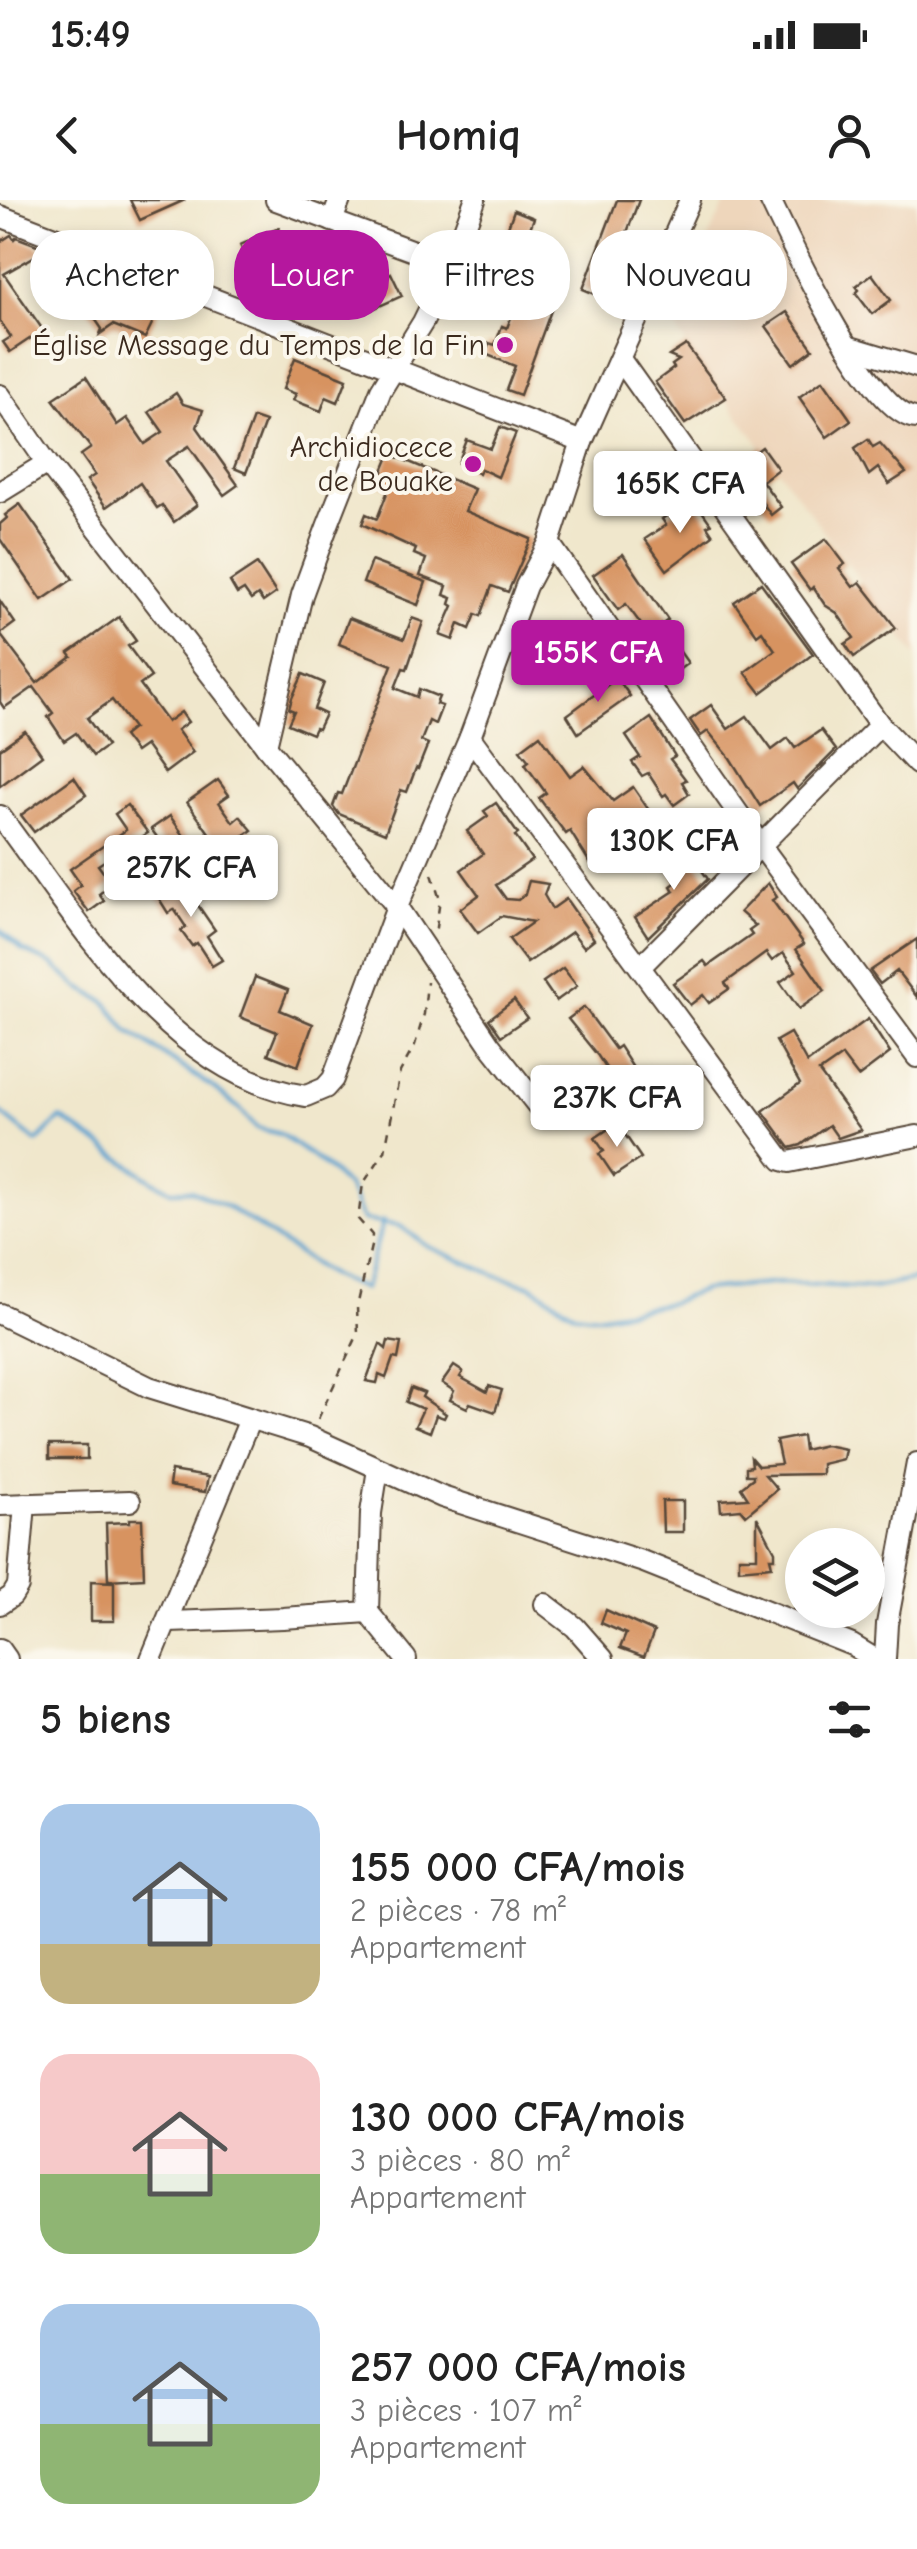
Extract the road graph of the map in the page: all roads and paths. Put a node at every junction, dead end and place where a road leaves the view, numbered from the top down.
1 (276, 200) edge
2 (340, 200) edge
3 (475, 200) edge
4 (690, 200) edge
5 (770, 200) edge
6 (0, 216) edge
7 (332, 221) junction
8 (464, 230) edge
9 (409, 249) edge
10 (424, 320) edge
11 (847, 346) junction
12 (620, 359) junction
13 (917, 367) edge
14 (394, 369) junction
15 (0, 395) edge
16 (917, 418) edge
17 (582, 442) junction
18 (46, 463) junction
19 (0, 492) edge
20 (550, 543) junction
21 (880, 725) junction
22 (470, 737) junction
23 (266, 746) junction
24 (917, 764) edge
25 (0, 816) edge
26 (760, 846) junction
27 (423, 849) junction
28 (396, 908) junction
29 (430, 956) junction
30 (641, 966) junction
31 (917, 1057) edge
32 (542, 1110) dead end
33 (917, 1136) edge
34 (0, 1314) edge
35 (250, 1419) junction
36 (310, 1437) junction
37 (917, 1464) edge
38 (378, 1469) junction
39 (130, 1501) dead end
40 (25, 1504) junction
41 (0, 1505) edge
42 (0, 1604) edge
43 (545, 1604) dead end
44 (368, 1612) junction
45 (169, 1622) junction
46 (0, 1649) edge
47 (7, 1659) edge
48 (151, 1659) edge
49 (406, 1659) edge
50 (603, 1659) edge
51 (875, 1659) edge
52 (885, 1659) edge

1 - 7 street
2 - 7 street
3 - 8 street
4 - 12 street
5 - 11 street
6 - 14 street
7 - 9 street
10 - 14 street
11 - 13 street
11 - 16 street
12 - 17 street
12 - 21 street
14 - 17 street
14 - 23 street
15 - 18 street
17 - 20 street
18 - 19 street
18 - 23 street
20 - 22 street
20 - 26 street
21 - 24 street
21 - 26 street
22 - 27 street
22 - 30 street
23 - 28 street
25 - 28 street
26 - 30 street
26 - 31 street
27 - 28 street
27 - 29 path
28 - 29 street
29 - 32 street
29 - 36 path
30 - 33 street
34 - 35 street
35 - 36 street
35 - 45 street
36 - 38 street
37 - 52 street
38 - 44 street
38 - 51 street
39 - 40 street
40 - 41 street
40 - 42 street
43 - 50 street
44 - 45 street
44 - 49 street
45 - 48 street
46 - 47 street

